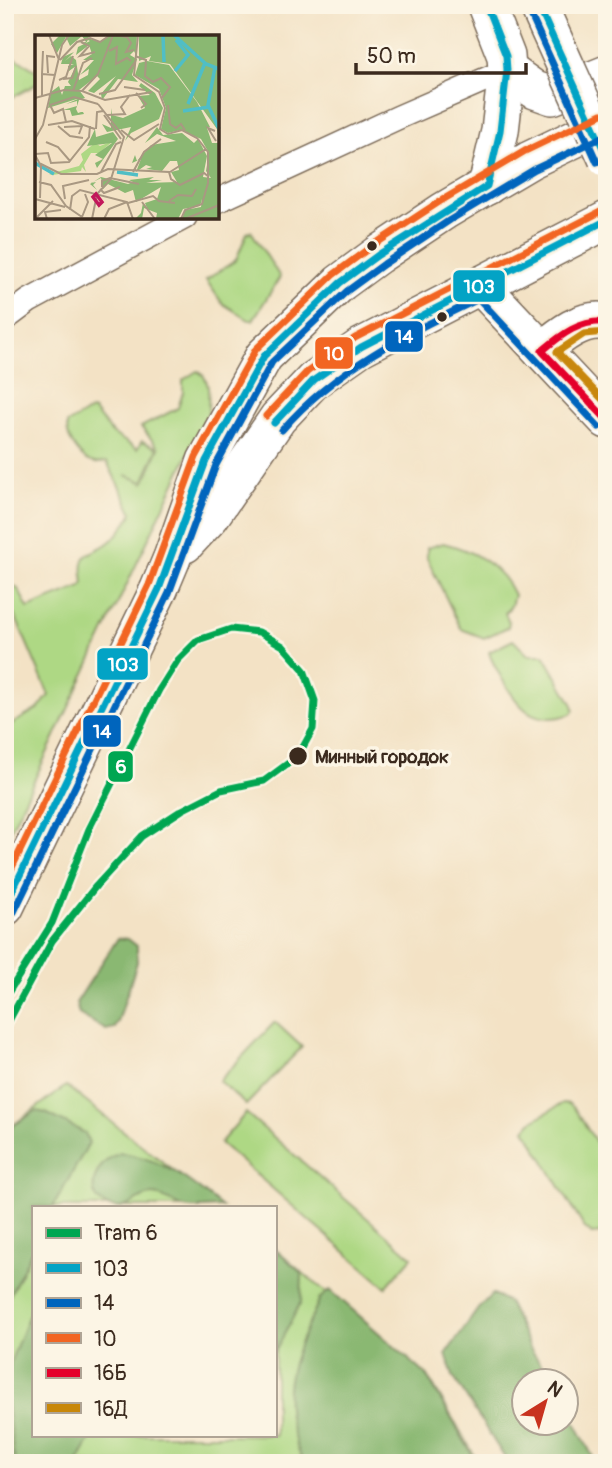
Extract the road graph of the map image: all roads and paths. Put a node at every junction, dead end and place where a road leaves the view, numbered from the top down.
1 (486, 5) edge
2 (538, 5) edge
3 (507, 69) junction
4 (607, 74) edge
5 (607, 123) edge
6 (607, 158) edge
7 (487, 186) junction
8 (219, 200) edge
9 (181, 219) edge
10 (607, 220) edge
11 (481, 286) junction
12 (5, 319) edge
13 (607, 322) edge
14 (542, 351) junction
15 (607, 419) edge
16 (172, 558) junction
17 (5, 907) edge

1 - 3 main road
2 - 6 main road, bridge
3 - 4 main road
3 - 7 main road
3 - 8 street
5 - 7 main road
7 - 16 main road
9 - 12 street
10 - 11 main road
11 - 14 main road
11 - 16 main road
13 - 14 main road
14 - 15 main road
16 - 17 main road

